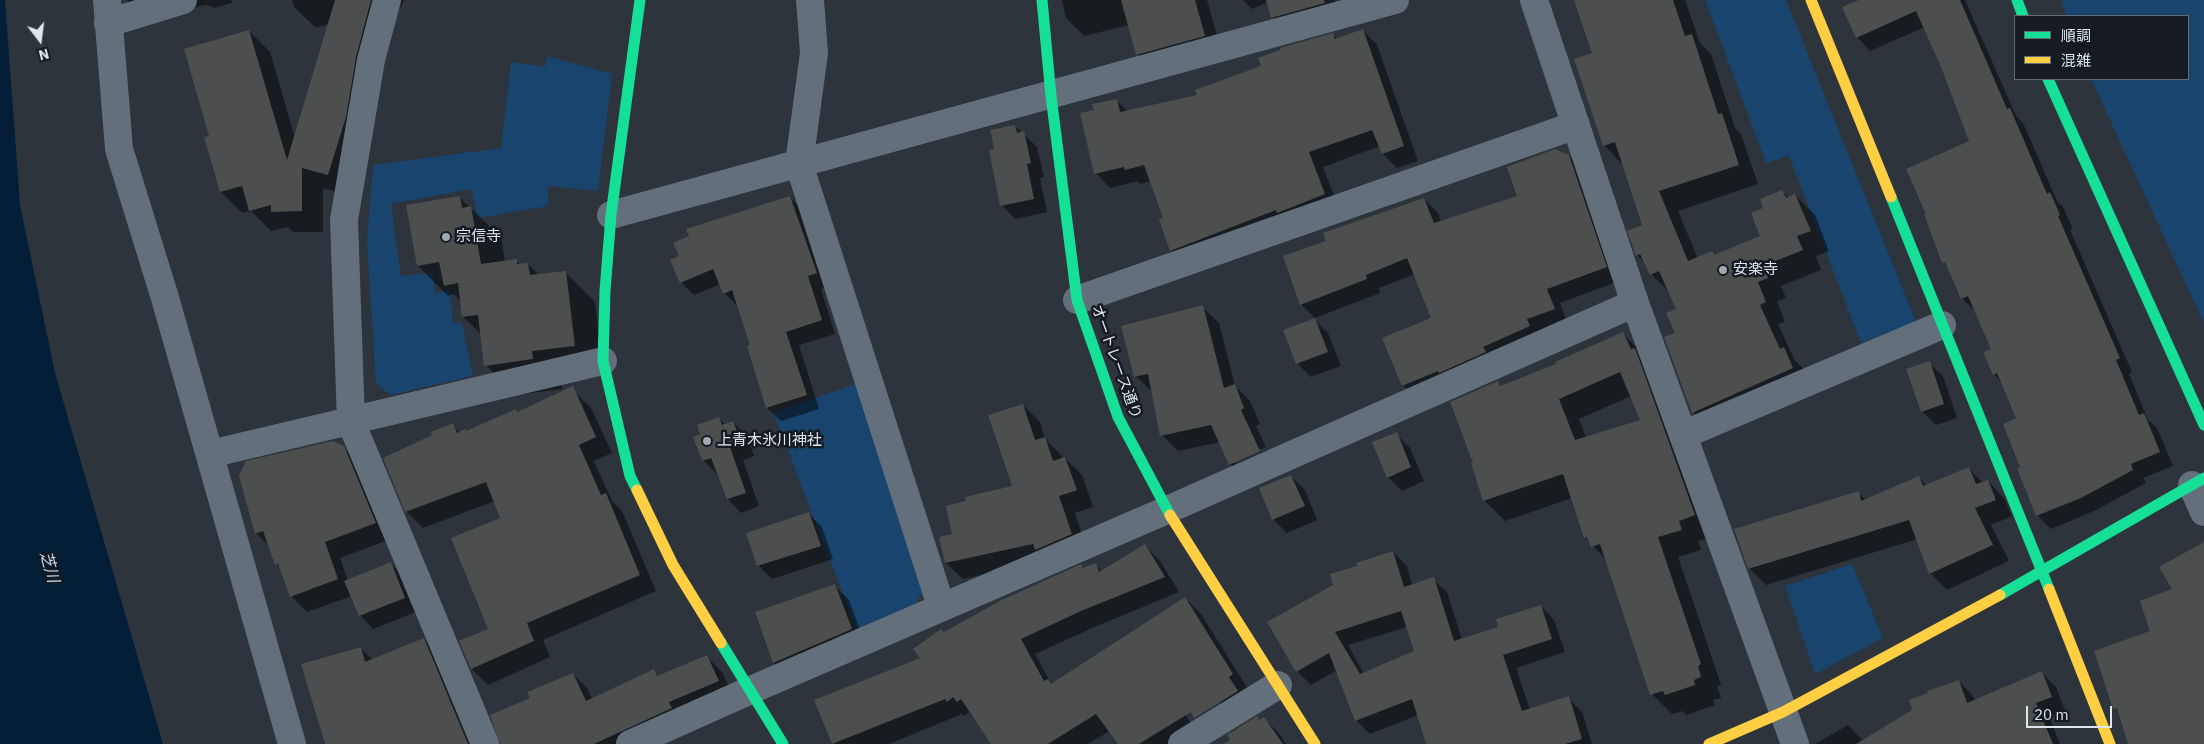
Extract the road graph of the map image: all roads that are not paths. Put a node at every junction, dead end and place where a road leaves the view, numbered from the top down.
1 (183, 0) edge
2 (387, 0) edge
3 (640, 0) edge
4 (810, 0) edge
5 (1042, 0) edge
6 (1395, 0) edge
7 (1534, 0) edge
8 (1811, 0) edge
9 (2017, 0) edge
10 (107, 12) edge
11 (2023, 15) edge
12 (2048, 80) edge
13 (1051, 96) junction
14 (1576, 125) junction
15 (800, 164) junction
16 (611, 215) junction
17 (1077, 300) junction
18 (1635, 303) junction
19 (1942, 325) junction
20 (603, 362) junction
21 (351, 422) junction
22 (2204, 425) edge
23 (1683, 435) junction
24 (210, 454) junction
25 (2198, 482) edge
26 (1167, 510) junction
27 (2204, 512) edge
28 (2042, 572) junction
29 (941, 606) junction
30 (1278, 685) junction
31 (750, 690) junction
32 (1783, 712) junction
33 (292, 744) edge
34 (485, 744) edge
35 (630, 744) edge
36 (782, 744) edge
37 (1182, 744) edge
38 (1314, 744) edge
39 (1709, 744) edge
40 (1794, 744) edge
41 (2110, 744) edge

1 - 10 street
2 - 21 street
3 - 16 street
4 - 15 street
5 - 13 street, オートレース通り
6 - 13 street
7 - 14 street
8 - 19 street
9 - 11 street
10 - 24 street
12 - 22 street
13 - 15 street
13 - 17 street, オートレース通り
14 - 17 street
14 - 18 street
15 - 16 street
15 - 29 street
16 - 20 street
17 - 26 street, オートレース通り
18 - 23 street
18 - 26 street
19 - 23 street
19 - 28 street
20 - 21 street
20 - 31 street
21 - 24 street
21 - 34 street
23 - 32 street
24 - 33 street
25 - 27 street
25 - 28 street
26 - 29 street
26 - 30 street, オートレース通り
28 - 32 street
28 - 41 street
29 - 31 street
30 - 37 street
30 - 38 street, オートレース通り
31 - 35 street
31 - 36 street
32 - 39 street
32 - 40 street

